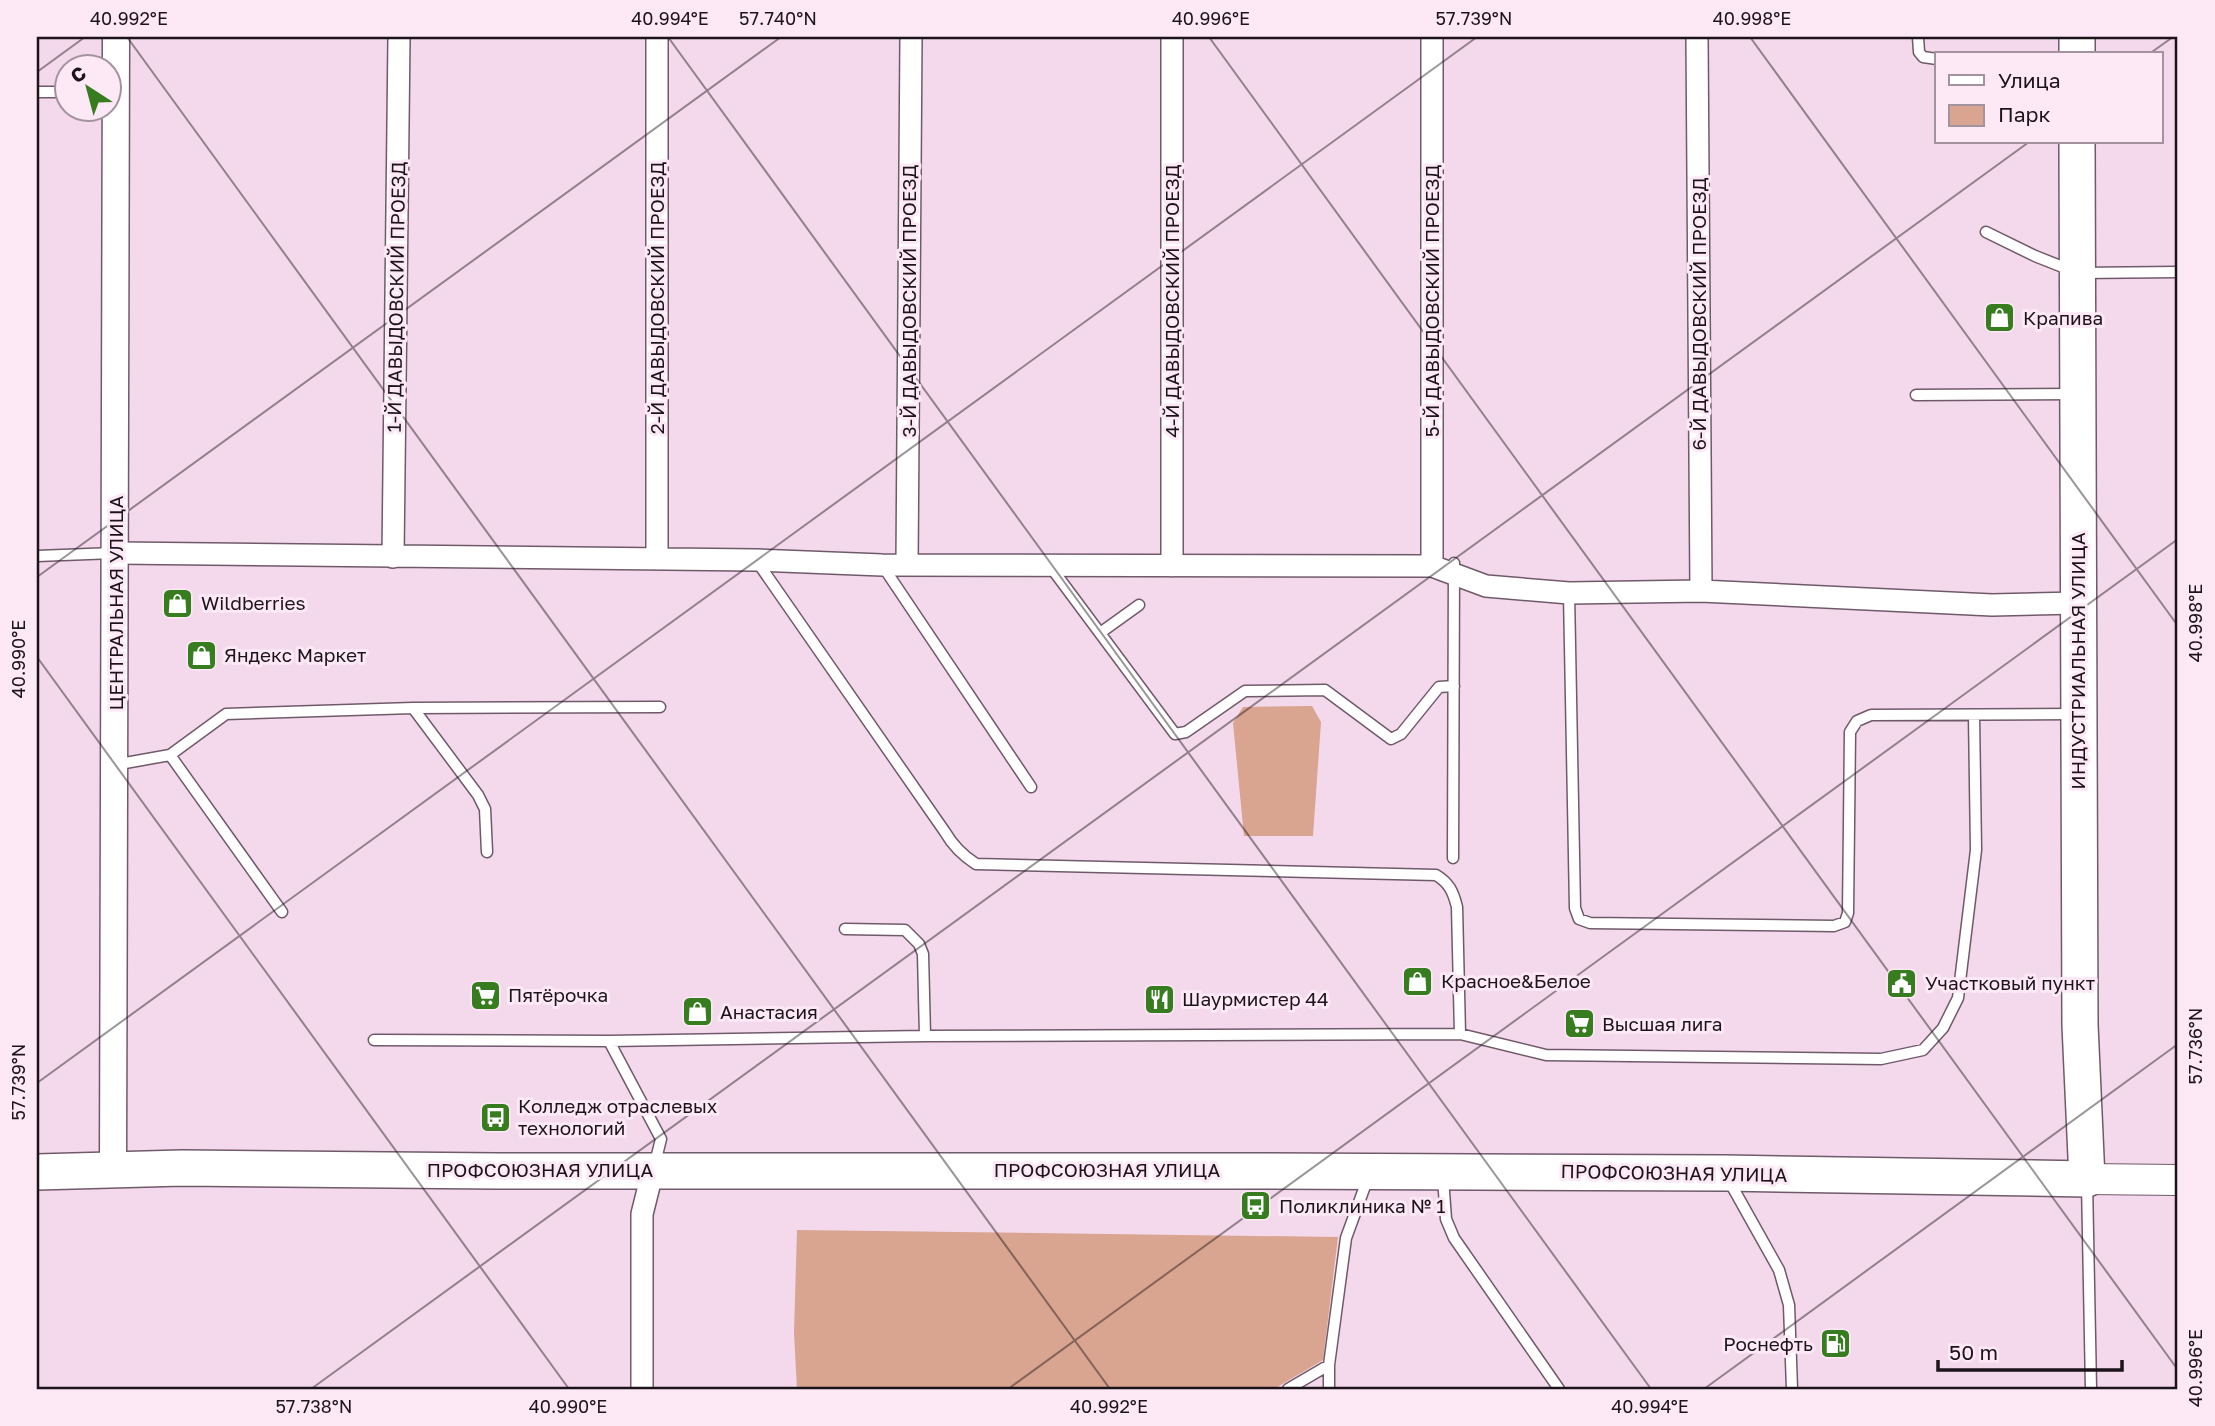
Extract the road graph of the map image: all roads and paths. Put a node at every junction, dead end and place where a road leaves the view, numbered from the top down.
1 (399, 37) edge
2 (657, 37) edge
3 (911, 37) edge
4 (1172, 37) edge
5 (1432, 37) edge
6 (1697, 37) edge
7 (1918, 37) edge
8 (1935, 59) edge
9 (113, 122) edge
10 (2077, 144) edge
11 (1986, 232) dead end
12 (2178, 272) edge
13 (2078, 273) junction
14 (2078, 394) junction
15 (1916, 395) dead end
16 (117, 553) junction
17 (37, 556) edge
18 (393, 557) junction
19 (657, 559) junction
20 (757, 560) junction
21 (882, 565) junction
22 (907, 565) junction
23 (1050, 566) junction
24 (1172, 566) junction
25 (1432, 566) junction
26 (1454, 569) junction
27 (1701, 591) junction
28 (1569, 593) junction
29 (2077, 603) junction
30 (1139, 605) dead end
31 (1100, 634) junction
32 (1454, 686) junction
33 (413, 708) junction
34 (660, 708) dead end
35 (2078, 714) junction
36 (1975, 715) junction
37 (170, 755) junction
38 (114, 765) junction
39 (1031, 787) dead end
40 (487, 852) dead end
41 (1453, 858) dead end
42 (282, 912) dead end
43 (845, 929) dead end
44 (1460, 1034) junction
45 (925, 1036) junction
46 (374, 1040) dead end
47 (609, 1041) junction
48 (113, 1170) junction
49 (653, 1170) junction
50 (1370, 1171) junction
51 (37, 1172) edge
52 (1442, 1172) junction
53 (1725, 1173) junction
54 (2087, 1179) junction
55 (2178, 1180) edge
56 (1329, 1365) junction
57 (642, 1389) edge
58 (1288, 1389) edge
59 (1329, 1389) edge
60 (1559, 1389) edge
61 (1793, 1389) edge
62 (2091, 1389) edge

1 - 18 street, 1-Й ДАВЫДОВСКИЙ ПРОЕЗД
2 - 19 street, 2-Й ДАВЫДОВСКИЙ ПРОЕЗД
3 - 22 street, 3-Й ДАВЫДОВСКИЙ ПРОЕЗД
4 - 24 street, 4-Й ДАВЫДОВСКИЙ ПРОЕЗД
5 - 25 street, 5-Й ДАВЫДОВСКИЙ ПРОЕЗД
6 - 27 street, 6-Й ДАВЫДОВСКИЙ ПРОЕЗД
7 - 8 lane
9 - 16 street, ЦЕНТРАЛЬНАЯ УЛИЦА
10 - 13 highway, ИНДУСТРИАЛЬНАЯ УЛИЦА
11 - 13 lane
12 - 13 lane
13 - 14 highway, ИНДУСТРИАЛЬНАЯ УЛИЦА
14 - 15 lane
14 - 29 highway, ИНДУСТРИАЛЬНАЯ УЛИЦА
16 - 17 lane
16 - 18 street
16 - 38 street, ЦЕНТРАЛЬНАЯ УЛИЦА
18 - 19 street
19 - 20 street
20 - 21 street
20 - 44 lane
21 - 22 street
21 - 39 lane
22 - 23 street
23 - 24 street
23 - 31 lane
24 - 25 street
25 - 26 street
26 - 28 street
26 - 32 lane
27 - 28 street
27 - 29 street
28 - 36 lane
29 - 35 highway, ИНДУСТРИАЛЬНАЯ УЛИЦА
30 - 31 lane
31 - 32 lane
32 - 41 lane
33 - 34 lane
33 - 37 lane
33 - 40 lane
35 - 36 lane
35 - 54 highway, ИНДУСТРИАЛЬНАЯ УЛИЦА
36 - 44 lane
37 - 38 lane
37 - 42 lane
38 - 48 street, ЦЕНТРАЛЬНАЯ УЛИЦА
43 - 45 lane
44 - 45 lane
45 - 47 lane
46 - 47 lane
47 - 49 lane
48 - 49 highway, ПРОФСОЮЗНАЯ УЛИЦА
48 - 51 highway, ПРОФСОЮЗНАЯ УЛИЦА
49 - 50 highway, ПРОФСОЮЗНАЯ УЛИЦА
49 - 57 street
50 - 52 highway, ПРОФСОЮЗНАЯ УЛИЦА
50 - 56 lane
52 - 53 highway, ПРОФСОЮЗНАЯ УЛИЦА
52 - 60 lane
53 - 54 highway, ПРОФСОЮЗНАЯ УЛИЦА
53 - 61 lane
54 - 55 main road, ПРОФСОЮЗНАЯ УЛИЦА
54 - 62 lane
56 - 58 lane
56 - 59 lane

